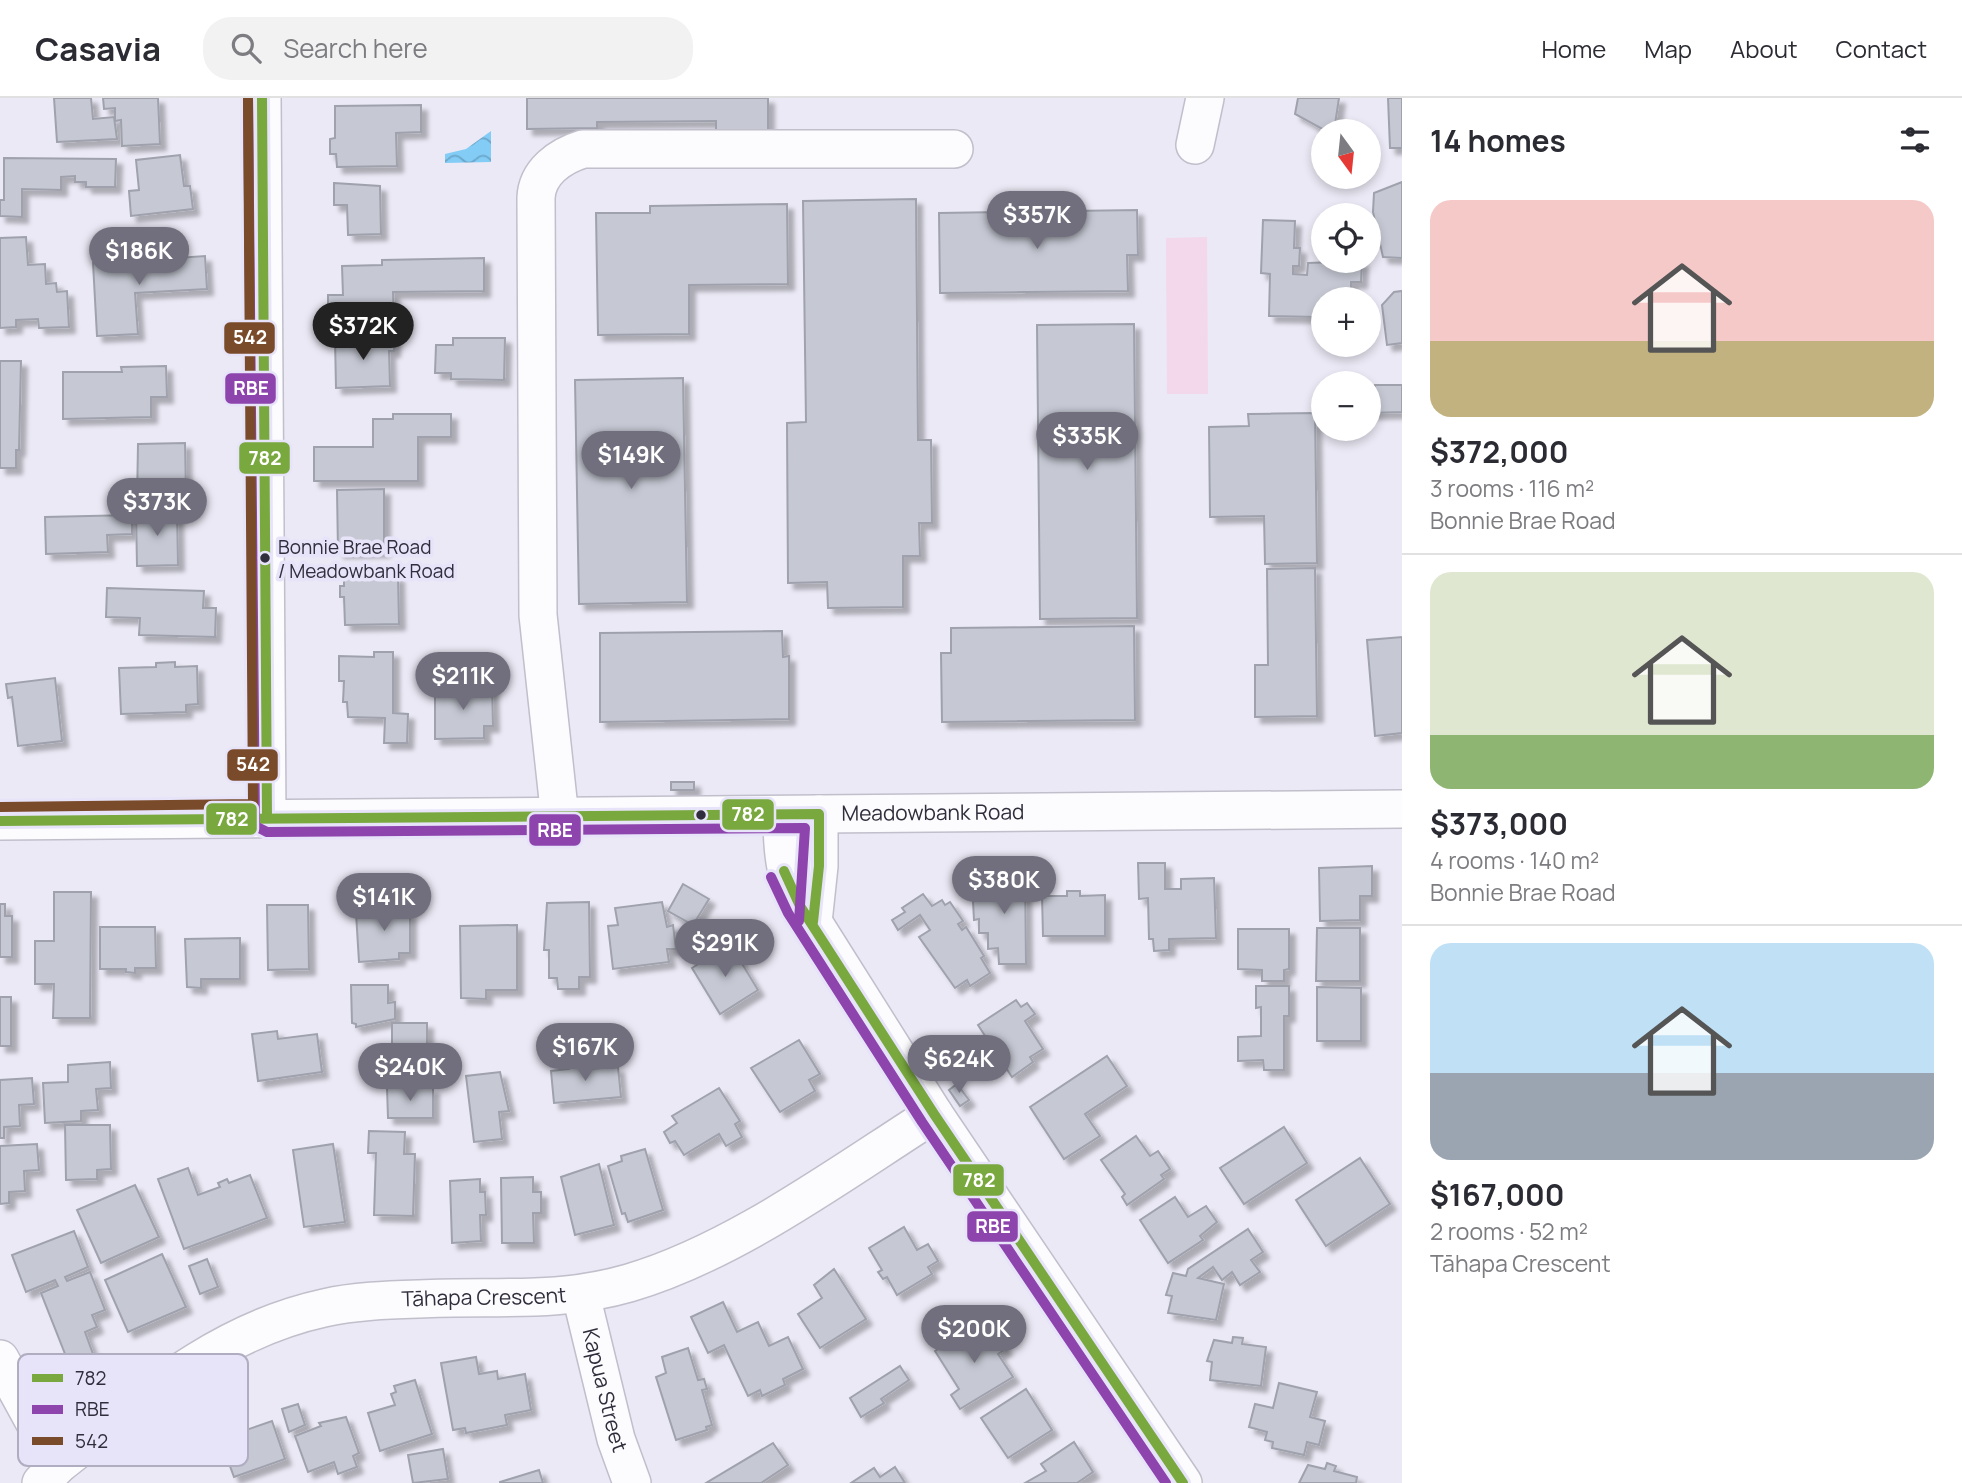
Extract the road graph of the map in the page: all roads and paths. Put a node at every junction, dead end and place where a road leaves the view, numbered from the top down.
1 (262, 98) edge
2 (1205, 98) edge
3 (1195, 145) dead end
4 (954, 149) dead end
5 (1402, 809) edge
6 (819, 814) junction
7 (782, 815) junction
8 (267, 818) junction
9 (560, 818) junction
10 (0, 821) edge
11 (813, 922) junction
12 (934, 1114) junction
13 (581, 1295) junction
14 (205, 1354) edge
15 (0, 1359) edge
16 (18, 1400) edge
17 (632, 1483) edge
18 (1183, 1483) edge

1 - 8 street
2 - 3 street
4 - 9 street
5 - 6 street, Meadowbank Road
6 - 7 street, Meadowbank Road
6 - 11 street
7 - 9 street, Meadowbank Road
7 - 11 street
8 - 9 street, Meadowbank Road
8 - 10 street, Meadowbank Road
11 - 12 street
12 - 13 street, Tāhapa Crescent
12 - 18 street
13 - 14 street, Tāhapa Crescent
13 - 17 street, Kapua Street
15 - 16 street

